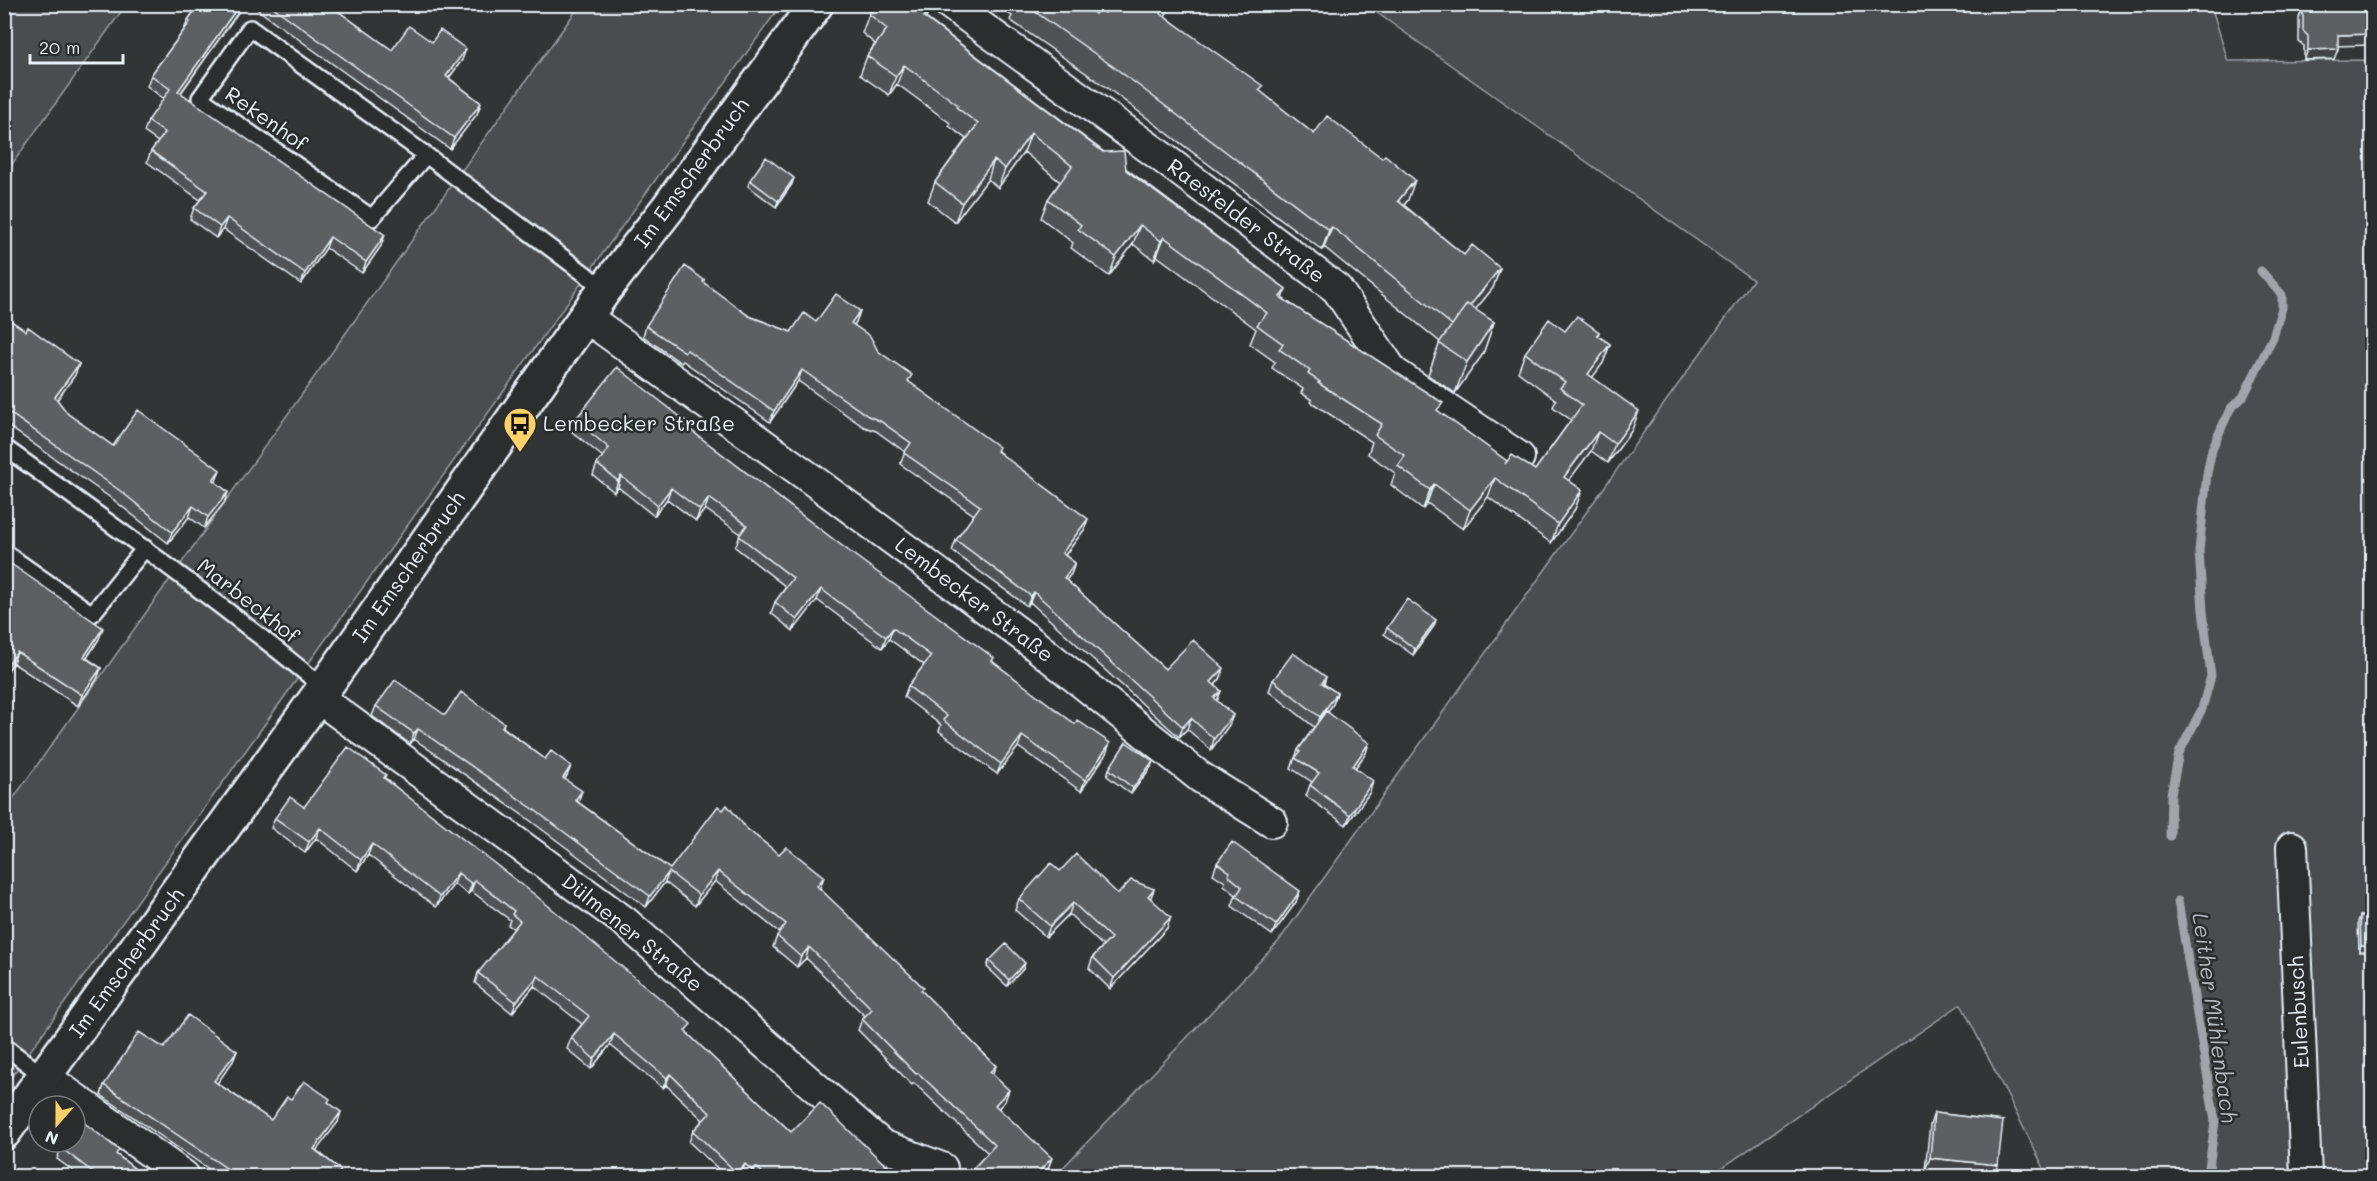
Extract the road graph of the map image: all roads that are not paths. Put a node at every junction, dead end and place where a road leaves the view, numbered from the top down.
1 (816, 4) edge
2 (950, 4) edge
3 (426, 155) junction
4 (605, 289) junction
5 (586, 317) junction
6 (4, 447) edge
7 (1519, 457) edge
8 (145, 548) junction
9 (4, 552) edge
10 (321, 693) junction
11 (1272, 822) dead end
12 (2292, 847) dead end
13 (4, 1046) edge
14 (45, 1077) junction
15 (4, 1132) edge
16 (942, 1168) dead end
17 (184, 1176) edge
18 (2306, 1176) edge

1 - 4 street, Im Emscherbruch
2 - 7 street, Raesfelder Straße
3 - 3 lane, Rekenhof
3 - 4 lane, Rekenhof
4 - 5 street, Im Emscherbruch
5 - 10 street, Im Emscherbruch
5 - 11 street, Lembecker Straße
6 - 8 lane, Marbeckhof
8 - 9 lane
8 - 10 lane, Marbeckhof
10 - 14 street, Im Emscherbruch
10 - 16 street, Dülmener Straße
12 - 18 street, Eulenbusch
13 - 14 lane
14 - 15 street, Im Emscherbruch
14 - 17 street

